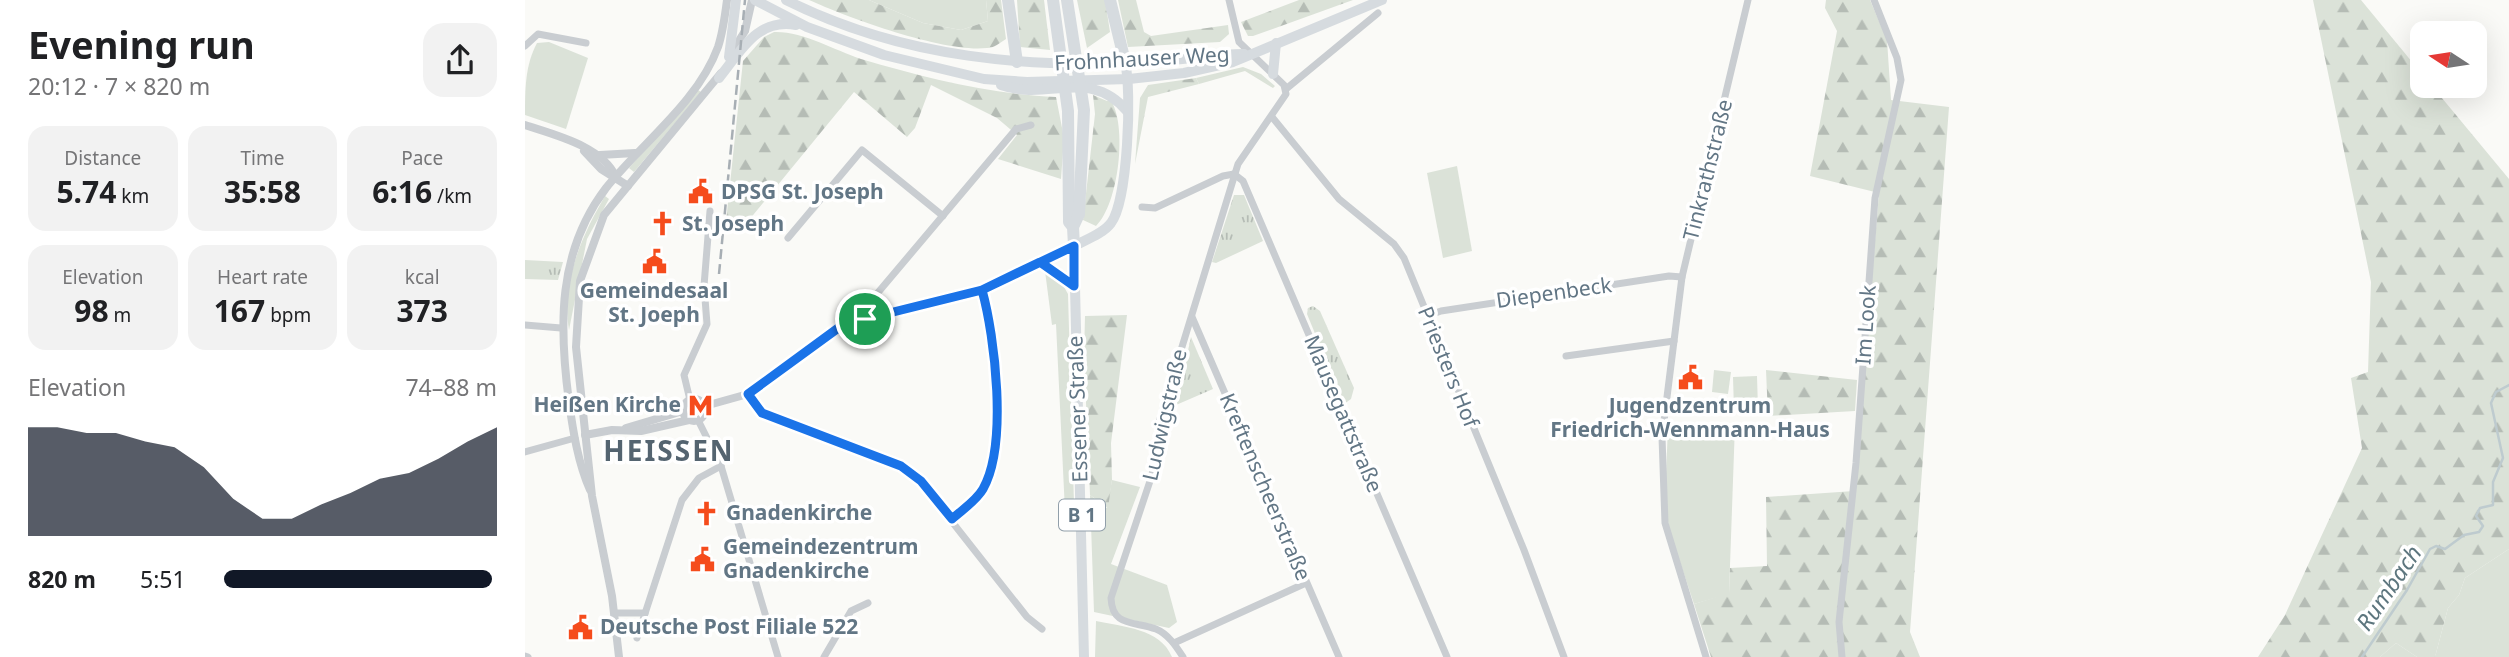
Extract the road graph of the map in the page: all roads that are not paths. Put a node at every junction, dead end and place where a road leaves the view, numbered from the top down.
1 (727, 0) edge
2 (736, 0) edge
3 (753, 0) edge
4 (786, 0) edge
5 (1008, 0) edge
6 (1053, 0) edge
7 (1067, 0) edge
8 (1110, 0) edge
9 (1229, 0) edge
10 (1382, 0) edge
11 (1748, 0) edge
12 (1874, 0) edge
13 (1378, 13) dead end
14 (807, 27) junction
15 (586, 43) dead end
16 (1276, 43) junction
17 (525, 46) edge
18 (1248, 54) junction
19 (729, 58) junction
20 (1017, 62) junction
21 (1125, 62) junction
22 (1273, 74) junction
23 (719, 78) junction
24 (984, 79) junction
25 (1129, 79) junction
26 (1027, 82) junction
27 (1286, 89) junction
28 (1128, 112) junction
29 (1272, 117) junction
30 (525, 125) edge
31 (1031, 125) dead end
32 (582, 148) junction
33 (635, 153) junction
34 (599, 155) junction
35 (1234, 174) junction
36 (616, 177) junction
37 (628, 186) junction
38 (1142, 207) dead end
39 (710, 211) dead end
40 (943, 216) junction
41 (1073, 227) junction
42 (787, 238) dead end
43 (1074, 246) junction
44 (1040, 262) junction
45 (1682, 277) junction
46 (1074, 286) junction
47 (982, 290) junction
48 (1427, 316) junction
49 (1192, 317) junction
50 (865, 319) junction
51 (525, 325) edge
52 (561, 328) junction
53 (1674, 341) junction
54 (1566, 356) dead end
55 (748, 394) junction
56 (690, 400) junction
57 (705, 406) junction
58 (683, 411) junction
59 (694, 420) junction
60 (615, 430) junction
61 (587, 434) junction
62 (575, 438) junction
63 (525, 452) edge
64 (721, 466) junction
65 (592, 496) junction
66 (952, 519) junction
67 (1306, 583) junction
68 (867, 603) dead end
69 (614, 613) junction
70 (645, 613) junction
71 (1042, 629) dead end
72 (637, 638) dead end
73 (1174, 643) junction
74 (619, 657) edge
75 (778, 657) edge
76 (824, 657) edge
77 (1084, 657) edge
78 (1183, 657) edge
79 (1339, 657) edge
80 (1447, 657) edge
81 (1564, 657) edge
82 (1706, 657) edge
83 (1842, 657) edge

1 - 33 street
2 - 19 main road
3 - 14 main road, Frohnhauser Weg
3 - 19 street
4 - 20 main road, Frohnhauser Weg
5 - 20 highway
6 - 41 highway, B 1
7 - 41 highway
8 - 21 highway
9 - 18 street
10 - 16 main road
11 - 45 street, Tinkrathstraße
12 - 83 street, Im Look
13 - 27 street
14 - 23 main road
14 - 24 main road, Frohnhauser Weg
15 - 17 street
16 - 18 main road
16 - 22 main road
18 - 21 main road, Frohnhauser Weg
18 - 22 street
18 - 25 main road, Frohnhauser Weg
19 - 23 street
20 - 21 main road, Frohnhauser Weg
20 - 26 main road
21 - 25 main road
22 - 27 street
23 - 37 street
24 - 26 main road, Frohnhauser Weg
24 - 28 main road
25 - 26 main road, Frohnhauser Weg
25 - 28 main road
27 - 29 street, Ludwigstraße
28 - 43 main road
29 - 35 street, Ludwigstraße
29 - 48 street, Priesters Hof
30 - 32 street
31 - 40 street
32 - 34 street
32 - 36 street
33 - 34 street
33 - 36 street
34 - 36 street
35 - 38 street
35 - 49 street, Ludwigstraße
35 - 80 street, Mausegattstraße
36 - 37 street
36 - 52 street
37 - 61 street
39 - 56 street
40 - 42 street
40 - 50 street
41 - 43 highway, B 1
43 - 44 street
43 - 46 main road, Essener Straße / B 1
44 - 46 street
44 - 47 street
45 - 48 street, Diepenbeck
45 - 53 street, Tinkrathstraße
46 - 77 main road, Essener Straße / B 1
47 - 50 street
47 - 66 street
48 - 81 street, Priesters Hof
49 - 67 street, Kreftenscheerstraße
49 - 73 street, Ludwigstraße
50 - 55 street
51 - 52 street
52 - 62 street
53 - 54 street
53 - 82 street, Tinkrathstraße
55 - 57 street
55 - 66 street
56 - 57 street
56 - 58 street
57 - 59 street
58 - 59 street
58 - 60 street
59 - 60 street
59 - 64 street
60 - 61 street
61 - 62 street
61 - 65 street
62 - 63 street
62 - 65 street
64 - 70 street
64 - 75 street
65 - 69 street
66 - 71 street
67 - 73 street
67 - 79 street, Kreftenscheerstraße
68 - 76 street
69 - 70 street
69 - 74 street
70 - 72 street
73 - 78 street

